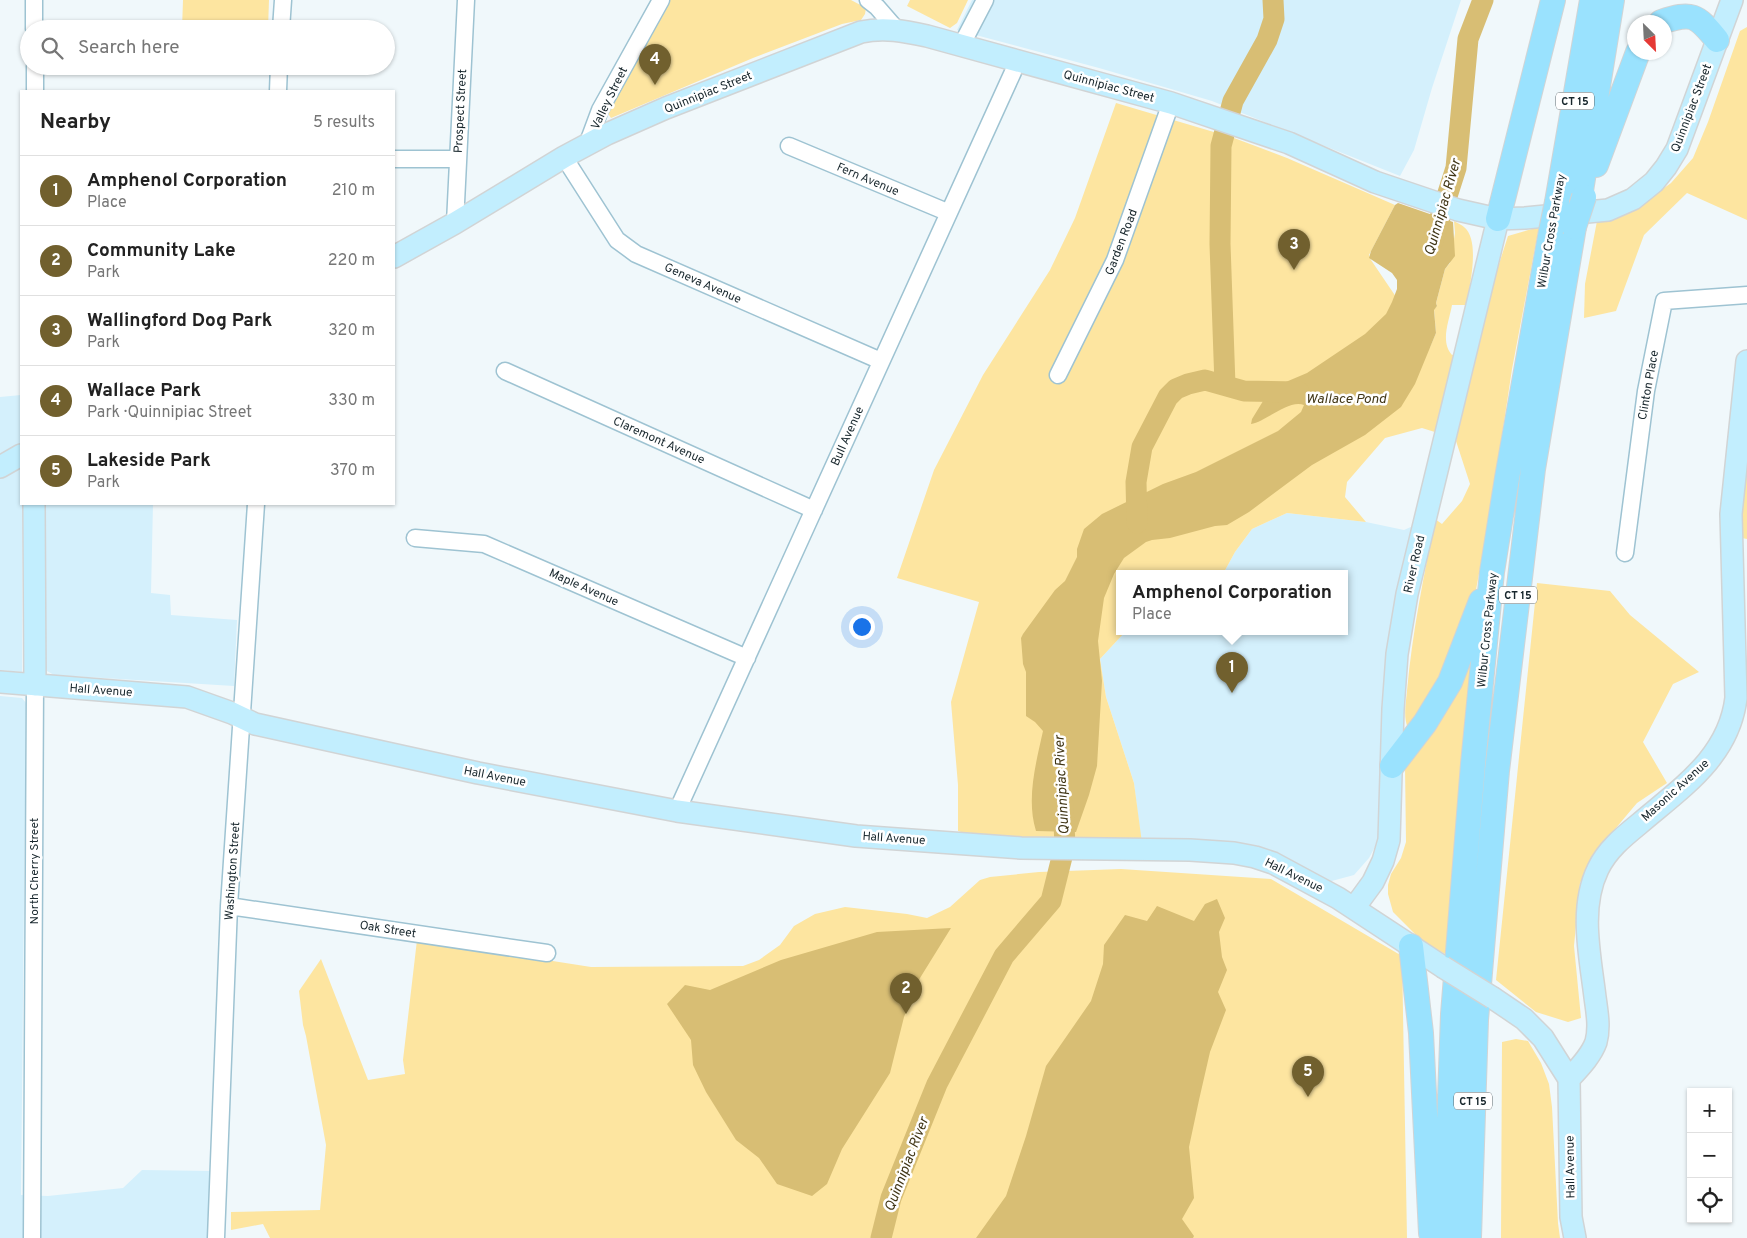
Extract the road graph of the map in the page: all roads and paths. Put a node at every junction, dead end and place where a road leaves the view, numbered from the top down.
1 (34, 0) edge
2 (282, 0) edge
3 (466, 0) edge
4 (661, 0) edge
5 (868, 0) edge
6 (985, 0) edge
7 (1553, 0) edge
8 (1592, 0) edge
9 (1612, 0) edge
10 (1700, 0) edge
11 (1732, 0) edge
12 (1668, 15) edge
13 (1672, 18) edge
14 (34, 20) edge
15 (281, 20) edge
16 (897, 30) junction
17 (1717, 40) junction
18 (961, 46) junction
19 (1635, 60) edge
20 (1016, 61) junction
21 (35, 75) edge
22 (279, 75) edge
23 (35, 90) edge
24 (278, 90) edge
25 (1171, 103) junction
26 (587, 145) junction
27 (789, 146) dead end
28 (564, 157) junction
29 (395, 159) edge
30 (457, 159) junction
31 (1582, 197) junction
32 (947, 212) junction
33 (1498, 218) junction
34 (455, 223) junction
35 (395, 256) edge
36 (1747, 295) edge
37 (881, 361) junction
38 (1747, 361) edge
39 (505, 370) dead end
40 (1058, 375) dead end
41 (20, 456) edge
42 (0, 466) edge
43 (34, 505) edge
44 (256, 505) edge
45 (814, 510) junction
46 (415, 538) dead end
47 (1626, 553) dead end
48 (1492, 572) junction
49 (747, 658) junction
50 (0, 682) edge
51 (35, 685) junction
52 (242, 718) junction
53 (1392, 766) junction
54 (677, 811) junction
55 (229, 906) junction
56 (1354, 908) junction
57 (1411, 946) junction
58 (547, 953) dead end
59 (1569, 1079) junction
60 (32, 1238) edge
61 (216, 1238) edge
62 (1432, 1238) edge
63 (1445, 1238) edge
64 (1471, 1238) edge
65 (1575, 1238) edge

1 - 14 street
2 - 15 street
3 - 30 street, Prospect Street
4 - 26 street, Valley Street
5 - 16 street
6 - 18 street
7 - 33 highway
8 - 48 highway, Wilbur Cross Parkway / CT 15, bridge
9 - 31 highway, Wilbur Cross Parkway / CT 15
10 - 12 highway
11 - 17 main road, Quinnipiac Street
13 - 17 highway
16 - 18 main road, Quinnipiac Street
16 - 26 main road, Quinnipiac Street
17 - 33 main road, Quinnipiac Street
18 - 20 main road, Quinnipiac Street
19 - 31 highway
20 - 25 main road, Quinnipiac Street
20 - 32 street, Bull Avenue
21 - 23 street
22 - 24 street
25 - 33 main road, Quinnipiac Street
25 - 40 street, Garden Road
26 - 28 main road, Quinnipiac Street
27 - 32 street, Fern Avenue
28 - 34 main road, Quinnipiac Street
28 - 37 street, Geneva Avenue
29 - 30 street
30 - 34 street, Prospect Street
31 - 64 highway, Wilbur Cross Parkway / CT 15, bridge
32 - 37 street, Bull Avenue
33 - 53 main road, River Road
34 - 35 main road, Quinnipiac Street
36 - 47 street, Clinton Place
37 - 45 street, Bull Avenue
38 - 59 main road, Masonic Avenue
39 - 45 street, Claremont Avenue
41 - 42 main road
43 - 51 main road, North Cherry Street
44 - 52 street, Washington Street
45 - 49 street, Bull Avenue
46 - 49 street, Maple Avenue
48 - 53 highway
48 - 63 highway, Wilbur Cross Parkway / CT 15
49 - 54 street, Bull Avenue
50 - 51 main road, Hall Avenue
51 - 52 main road, Hall Avenue
51 - 60 street, North Cherry Street
52 - 54 main road, Hall Avenue
52 - 55 street, Washington Street
53 - 56 main road, River Road
54 - 56 main road, Hall Avenue
55 - 58 street, Oak Street
55 - 61 street, Washington Street
56 - 57 main road, Hall Avenue
57 - 59 main road, Hall Avenue, bridge
57 - 62 highway
59 - 65 main road, Hall Avenue

